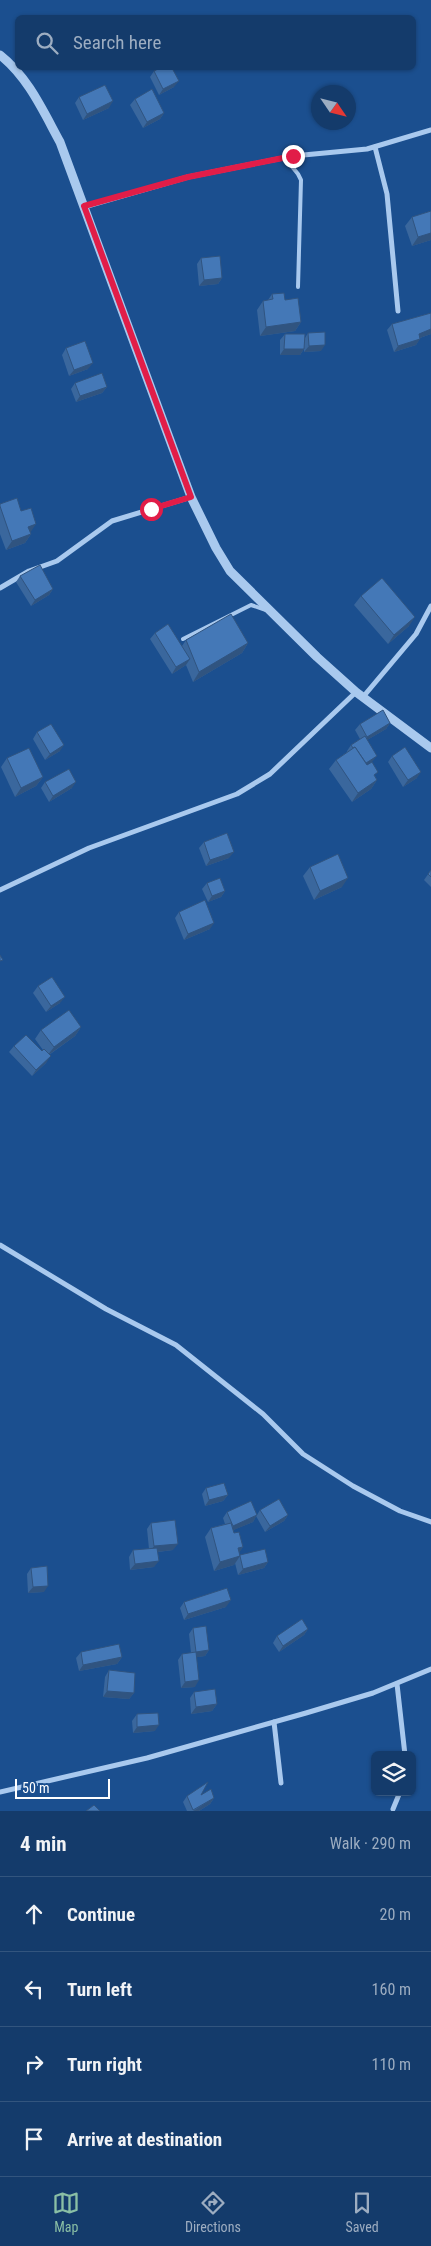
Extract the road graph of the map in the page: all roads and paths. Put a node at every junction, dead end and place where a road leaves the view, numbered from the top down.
1 (0, 55) edge
2 (15, 69) edge
3 (16, 70) edge
4 (431, 130) edge
5 (375, 147) junction
6 (285, 158) junction
7 (84, 206) junction
8 (298, 287) dead end
9 (398, 311) dead end
10 (191, 497) junction
11 (0, 588) edge
12 (431, 606) edge
13 (273, 612) junction
14 (182, 639) dead end
15 (359, 694) junction
16 (431, 748) edge
17 (0, 890) edge
18 (0, 1245) edge
19 (431, 1522) edge
20 (431, 1669) edge
21 (397, 1684) junction
22 (274, 1722) junction
23 (405, 1751) edge
24 (282, 1783) dead end
25 (0, 1792) edge
26 (398, 1796) edge
27 (393, 1809) dead end

1 - 2 street
3 - 7 street
4 - 5 street
5 - 6 street
5 - 9 street
6 - 7 street
6 - 8 lane
7 - 10 street
10 - 11 street
10 - 13 street
12 - 15 street
13 - 14 lane
13 - 15 street
15 - 16 street
15 - 17 street
18 - 19 street
20 - 21 street
21 - 22 street
21 - 23 street
22 - 24 street
22 - 25 street
26 - 27 street

